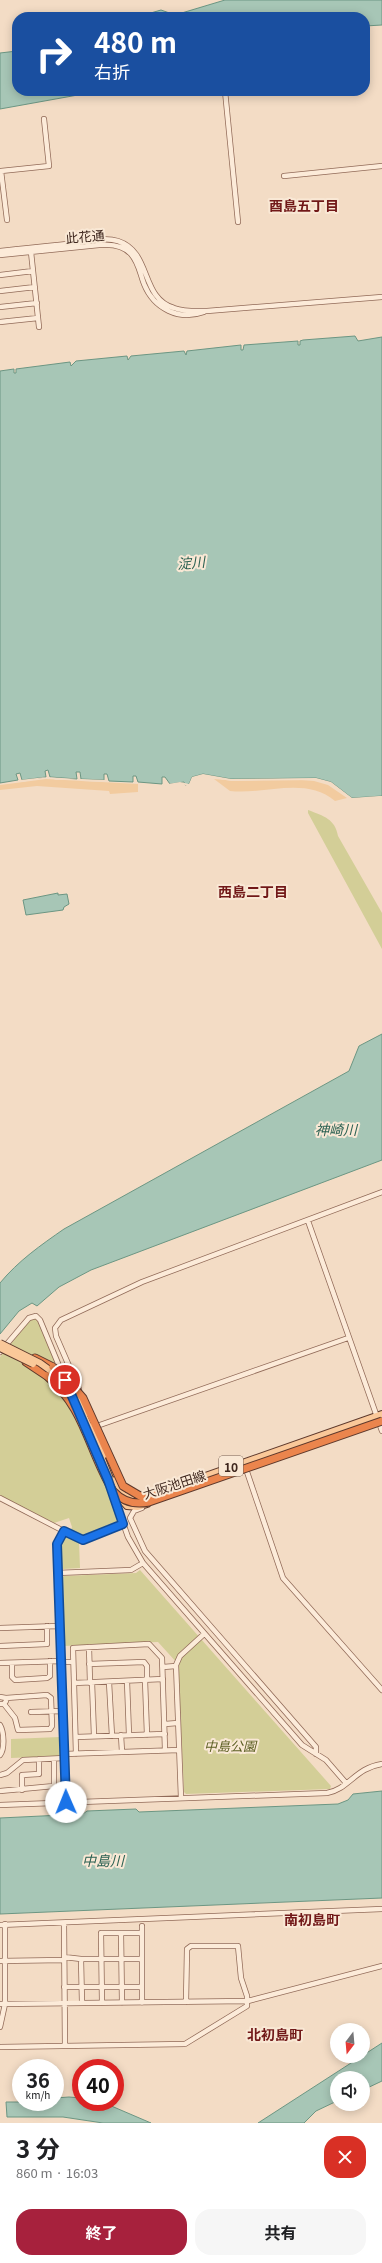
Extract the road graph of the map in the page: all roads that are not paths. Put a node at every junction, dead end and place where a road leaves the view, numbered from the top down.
1 (225, 96) edge
2 (44, 119) dead end
3 (382, 166) edge
4 (284, 176) dead end
5 (7, 220) dead end
6 (238, 222) dead end
7 (0, 251) edge
8 (31, 252) junction
9 (0, 255) edge
10 (33, 271) junction
11 (0, 275) edge
12 (35, 287) junction
13 (0, 291) edge
14 (382, 297) edge
15 (37, 303) junction
16 (0, 307) edge
17 (208, 311) junction
18 (38, 318) junction
19 (0, 322) edge
20 (39, 327) dead end
21 (382, 1192) edge
22 (308, 1221) junction
23 (348, 1338) junction
24 (0, 1343) edge
25 (0, 1348) edge
26 (0, 1352) edge
27 (15, 1353) junction
28 (382, 1414) edge
29 (379, 1416) edge
30 (98, 1426) junction
31 (382, 1426) edge
32 (102, 1455) junction
33 (244, 1462) junction
34 (247, 1471) junction
35 (187, 1492) junction
36 (0, 1498) edge
37 (132, 1498) junction
38 (123, 1524) junction
39 (64, 1531) junction
40 (143, 1563) junction
41 (58, 1573) junction
42 (47, 1626) junction
43 (59, 1626) junction
44 (0, 1628) edge
45 (204, 1634) junction
46 (0, 1646) edge
47 (89, 1647) junction
48 (50, 1662) junction
49 (61, 1662) junction
50 (73, 1662) junction
51 (0, 1663) edge
52 (12, 1663) junction
53 (89, 1664) junction
54 (176, 1666) junction
55 (162, 1667) junction
56 (146, 1680) junction
57 (163, 1680) junction
58 (127, 1681) junction
59 (91, 1682) junction
60 (109, 1682) junction
61 (74, 1683) junction
62 (382, 1690) edge
63 (2, 1696) edge
64 (2, 1704) edge
65 (51, 1711) junction
66 (62, 1711) junction
67 (31, 1712) dead end
68 (178, 1723) junction
69 (165, 1724) junction
70 (0, 1725) edge
71 (147, 1734) junction
72 (165, 1734) junction
73 (121, 1735) junction
74 (129, 1735) junction
75 (94, 1736) junction
76 (112, 1736) junction
77 (76, 1737) junction
78 (166, 1750) junction
79 (179, 1750) junction
80 (122, 1752) junction
81 (76, 1754) junction
82 (316, 1754) junction
83 (0, 1755) edge
84 (65, 1756) junction
85 (39, 1759) junction
86 (54, 1759) junction
87 (382, 1764) edge
88 (0, 1775) edge
89 (346, 1783) junction
90 (22, 1790) junction
91 (0, 1791) edge
92 (181, 1798) junction
93 (66, 1802) junction
94 (0, 1806) edge
95 (382, 1909) edge
96 (64, 1923) junction
97 (2, 1925) edge
98 (142, 1926) dead end
99 (121, 1933) junction
100 (142, 1933) junction
101 (64, 1958) junction
102 (81, 1959) junction
103 (142, 1959) junction
104 (101, 1960) junction
105 (121, 1960) junction
106 (2, 1961) edge
107 (382, 1966) edge
108 (2, 1981) edge
109 (121, 1986) junction
110 (64, 1987) junction
111 (82, 1987) junction
112 (102, 1987) junction
113 (142, 1987) junction
114 (248, 2001) junction
115 (142, 2002) junction
116 (186, 2002) junction
117 (64, 2003) junction
118 (82, 2003) junction
119 (102, 2003) junction
120 (122, 2003) junction
121 (2, 2004) edge
122 (0, 2027) edge
123 (65, 2046) junction
124 (0, 2047) edge

1 - 6 street
2 - 5 street
3 - 4 street
7 - 17 street, 此花通
8 - 9 street, 此花通
8 - 10 street
8 - 17 street, 此花通
10 - 11 street
10 - 12 street
12 - 13 street
12 - 15 street
14 - 17 street, 此花通
15 - 16 street
15 - 18 street
18 - 19 street
18 - 20 street
21 - 22 street
22 - 23 street
22 - 30 street
23 - 29 street
23 - 30 street
24 - 27 main road, 大阪池田線 / 10, bridge
25 - 27 main road, 大阪池田線 / 10, bridge
26 - 38 street
27 - 29 highway, bridge
27 - 31 highway, bridge
27 - 32 main road, 大阪池田線 / 10, bridge
28 - 29 main road, 大阪池田線 / 10
29 - 31 street
29 - 33 main road, 大阪池田線 / 10
30 - 37 street
31 - 34 main road, 大阪池田線 / 10
32 - 35 main road, 大阪池田線 / 10
32 - 37 main road, 大阪池田線 / 10
33 - 34 street
33 - 37 main road, 大阪池田線 / 10
34 - 35 main road, 大阪池田線 / 10
34 - 62 street
35 - 82 street
36 - 39 street
38 - 39 street
38 - 40 street
39 - 41 street
40 - 41 street
40 - 45 street
41 - 43 street
42 - 43 street
42 - 44 street
42 - 46 street
43 - 49 street
45 - 54 street
45 - 82 street
47 - 50 street
47 - 53 street
47 - 55 street
48 - 49 street
48 - 52 street
48 - 52 street
49 - 50 street
49 - 66 street
50 - 61 street
51 - 52 street
53 - 56 street
53 - 59 street
54 - 55 street
54 - 68 street
55 - 57 street
56 - 57 street
56 - 58 street
56 - 71 street
57 - 69 street
58 - 60 street
58 - 74 street
59 - 60 street
59 - 61 street
59 - 75 street
60 - 76 street
61 - 77 street
63 - 64 street
63 - 65 street
64 - 65 street
65 - 66 street
65 - 67 street
66 - 84 street
68 - 69 street
68 - 79 street
69 - 72 street
70 - 83 street
71 - 72 street
71 - 74 street
72 - 78 street
73 - 74 street
73 - 76 street
73 - 80 street
75 - 76 street
75 - 77 street
77 - 81 street
78 - 79 street
78 - 80 street
79 - 92 street
80 - 81 street
81 - 84 street
82 - 89 street
84 - 86 street
84 - 93 street
85 - 86 street
85 - 88 street
85 - 90 street
86 - 90 street
87 - 89 street
89 - 92 street
90 - 91 street
92 - 93 street
93 - 94 street
95 - 96 street
96 - 97 street
96 - 101 street
97 - 106 street
98 - 100 street
99 - 100 street
99 - 104 street
99 - 105 street
100 - 103 street
101 - 102 street
101 - 106 street
101 - 110 street
102 - 104 street
102 - 111 street
103 - 105 street
103 - 113 street
104 - 105 street
104 - 112 street
105 - 109 street
106 - 108 street
107 - 114 street
108 - 121 street
109 - 112 street
109 - 113 street
109 - 120 street
110 - 111 street
110 - 117 street
111 - 112 street
111 - 118 street
112 - 119 street
113 - 115 street
114 - 116 street
114 - 116 street
114 - 123 street
115 - 116 street
115 - 120 street
117 - 118 street
117 - 121 street
117 - 123 street
118 - 119 street
119 - 120 street
121 - 122 street
123 - 124 street

